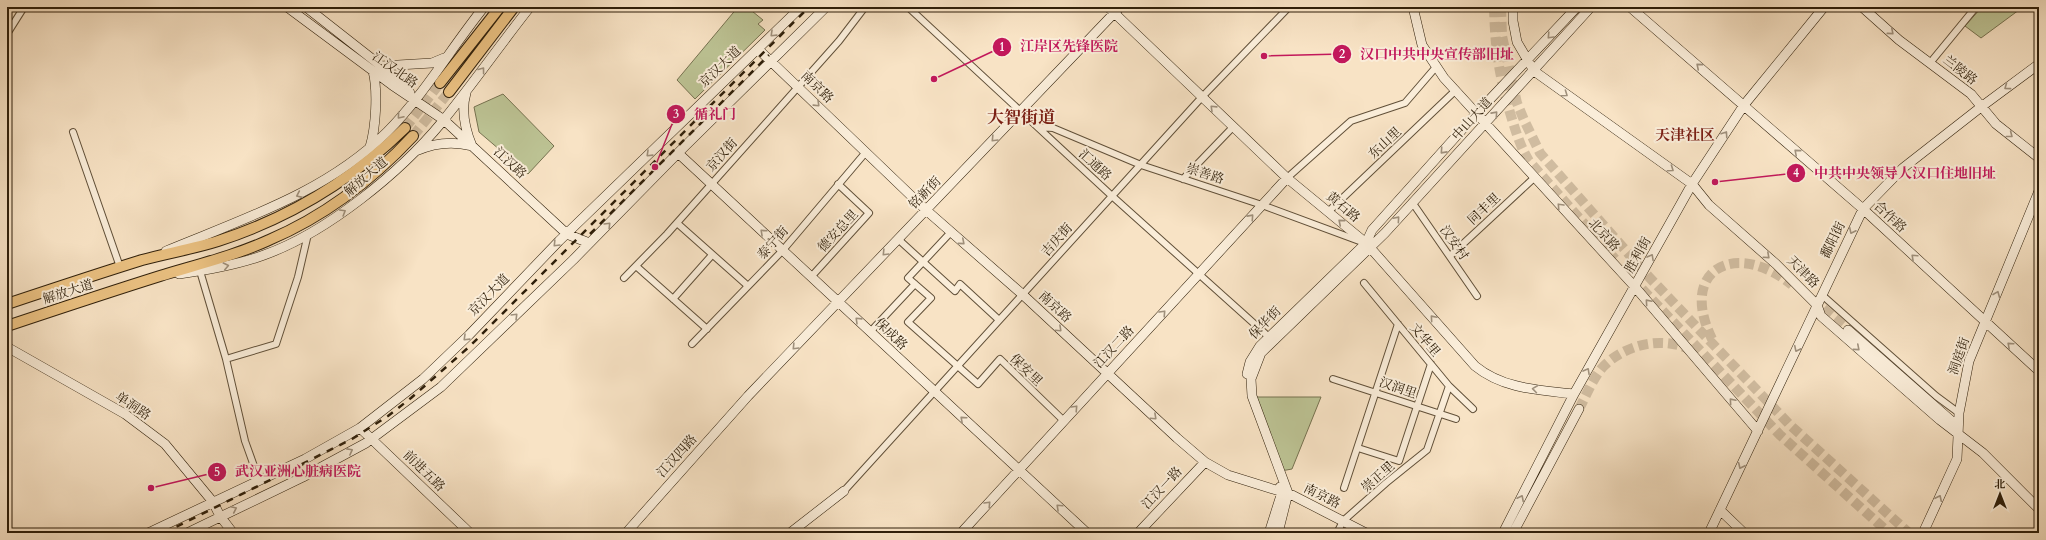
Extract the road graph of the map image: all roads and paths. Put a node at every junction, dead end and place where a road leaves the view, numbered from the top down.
1 (24, 7) edge
2 (287, 7) edge
3 (306, 7) edge
4 (484, 7) edge
5 (500, 7) edge
6 (514, 7) edge
7 (530, 7) edge
8 (801, 7) edge
9 (826, 7) edge
10 (865, 7) edge
11 (908, 7) edge
12 (1288, 7) edge
13 (1413, 7) edge
14 (1513, 7) edge
15 (1577, 7) edge
16 (1591, 7) edge
17 (1630, 7) edge
18 (1824, 7) edge
19 (1862, 7) edge
20 (1976, 7) edge
21 (1114, 9) edge
22 (7, 34) edge
23 (758, 49) junction
24 (447, 56) junction
25 (771, 60) junction
26 (1527, 60) junction
27 (1930, 63) junction
28 (2039, 64) edge
29 (1436, 66) junction
30 (377, 69) junction
31 (1534, 71) junction
32 (440, 84) tunnel mouth
33 (469, 86) junction
34 (798, 86) junction
35 (1456, 90) junction
36 (449, 92) tunnel mouth
37 (1202, 97) junction
38 (414, 99) junction
39 (1744, 105) junction
40 (1981, 107) junction
41 (1021, 111) junction
42 (1477, 113) junction
43 (444, 120) junction
44 (1485, 125) junction
45 (1038, 127) junction
46 (1233, 127) junction
47 (405, 128) tunnel mouth
48 (73, 132) dead end
49 (413, 136) tunnel mouth
50 (472, 146) junction
51 (369, 148) junction
52 (866, 152) junction
53 (411, 153) junction
54 (678, 154) junction
55 (2039, 158) edge
56 (1141, 165) junction
57 (1287, 178) junction
58 (1534, 178) junction
59 (1183, 179) junction
60 (711, 184) junction
61 (838, 184) junction
62 (1692, 184) junction
63 (2039, 190) edge
64 (1112, 196) junction
65 (1412, 202) junction
66 (1262, 205) junction
67 (1863, 209) junction
68 (926, 210) junction
69 (1329, 211) junction
70 (677, 223) junction
71 (951, 232) junction
72 (308, 234) junction
73 (567, 234) junction
74 (898, 239) junction
75 (589, 243) junction
76 (1368, 245) junction
77 (783, 250) junction
78 (712, 255) junction
79 (1450, 256) junction
80 (143, 260) junction
81 (922, 263) junction
82 (636, 266) junction
83 (120, 268) junction
84 (200, 271) junction
85 (1199, 273) junction
86 (159, 276) junction
87 (811, 276) junction
88 (624, 278) dead end
89 (915, 284) junction
90 (1364, 284) dead end
91 (748, 286) junction
92 (1635, 287) junction
93 (1022, 294) junction
94 (1477, 296) dead end
95 (1822, 296) junction
96 (673, 299) junction
97 (838, 302) junction
98 (7, 304) edge
99 (1817, 305) junction
100 (999, 320) junction
101 (1985, 323) junction
102 (1398, 324) junction
103 (7, 326) edge
104 (707, 328) junction
105 (1848, 330) tunnel mouth
106 (870, 332) junction
107 (1268, 337) junction
108 (692, 344) dead end
109 (7, 347) edge
110 (226, 359) junction
111 (1431, 364) junction
112 (957, 367) junction
113 (2039, 371) edge
114 (1107, 374) junction
115 (1333, 379) dead end
116 (1449, 386) junction
117 (934, 392) junction
118 (1376, 392) junction
119 (1574, 394) junction
120 (748, 396) joint
121 (1417, 406) junction
122 (1473, 409) dead end
123 (1579, 409) tunnel mouth
124 (1439, 413) junction
125 (1959, 413) junction
126 (1456, 419) dead end
127 (1064, 421) junction
128 (360, 428) junction
129 (1758, 431) junction
130 (1959, 434) junction
131 (372, 439) junction
132 (1358, 448) junction
133 (1205, 462) junction
134 (1019, 470) junction
135 (260, 480) junction
136 (1344, 488) dead end
137 (844, 491) joint
138 (1285, 493) junction
139 (213, 502) junction
140 (2039, 508) edge
141 (1720, 510) junction
142 (220, 516) junction
143 (1343, 522) junction
144 (148, 533) edge
145 (187, 533) edge
146 (234, 533) edge
147 (470, 533) edge
148 (626, 533) edge
149 (790, 533) edge
150 (961, 533) edge
151 (1087, 533) edge
152 (1138, 533) edge
153 (1269, 533) edge
154 (1278, 533) edge
155 (1337, 533) edge
156 (1366, 533) edge
157 (1503, 533) edge
158 (1513, 533) edge
159 (1709, 533) edge
160 (1744, 533) edge
161 (1922, 533) edge

1 - 22 street
2 - 30 street, 江汉北路
3 - 30 street, 江汉北路
4 - 24 street, 解放大道
5 - 32 main road
6 - 36 main road
33 -> 7 street, 解放大道
8 -> 23 street, 京汉大道
9 - 25 street
10 - 34 street, 京汉街
11 - 41 street, 汇通路
12 - 37 street, 吉庆街
13 - 29 street, 北京路
14 - 26 street
15 -> 26 street, 中山大道
16 - 31 street, 中山大道
39 -> 17 street, 合作路
18 - 39 street, 胜利街
19 -> 27 street, 兰陵路
20 - 27 street
21 - 37 street, 黄石路
21 - 41 street, 铭新街
23 - 25 street, 南京路
23 -> 73 street, 京汉大道
24 - 30 street
24 - 38 street, 解放大道
25 - 34 street, 南京路
25 - 54 street
26 - 31 street
26 - 42 street, 中山大道
27 - 40 street, 兰陵路
28 -> 40 street, 鄱阳街
29 - 35 street, 北京路
29 - 57 street
30 - 38 street, 江汉北路
30 - 51 street
44 -> 31 street, 中山大道
31 -> 62 street, 天津路
33 - 43 street, 解放大道
33 - 50 street
34 -> 52 street, 南京路
34 - 60 street, 京汉街
35 - 42 street, 北京路
35 - 69 street, 东山里
46 -> 37 street, 黄石路
37 - 56 street, 吉庆街
38 - 43 street, 江汉路
38 -> 51 street, 解放大道
62 -> 39 street, 胜利街
67 -> 39 street, 合作路
40 -> 55 street, 兰陵路
40 - 67 street, 鄱阳街
41 - 45 street, 汇通路
41 -> 68 street, 铭新街
42 - 44 street, 北京路
42 -> 76 street, 中山大道
43 - 50 street, 江汉路
43 - 53 street, 解放大道
44 - 58 street, 北京路
44 - 65 street, 中山大道
45 - 56 street, 崇善路
45 - 64 street, 汇通路
46 - 57 street, 黄石路
46 - 59 street
47 - 80 main road, 解放大道
48 - 83 street
49 - 86 main road, 解放大道
50 - 53 street
50 - 73 street, 江汉路
51 -> 80 street, 解放大道
52 - 61 street, 泰宁街
52 - 68 street, 南京路
72 -> 53 street, 解放大道
54 - 60 street, 保成路
75 -> 54 street
56 - 59 street, 崇善路
56 - 64 street, 吉庆街
57 - 66 street, 江汉二路
57 - 69 street, 黄石路
58 - 79 street, 同丰里
92 -> 58 street, 北京路
59 - 66 street, 崇善路
60 - 70 street, 京汉街
77 -> 60 street, 保成路
61 - 77 street, 泰宁街
61 - 87 street, 德安总里
92 -> 62 street, 胜利街
62 -> 99 street, 天津路
101 -> 63 street, 洞庭街
64 - 85 street, 汇通路
64 - 93 street, 吉庆街
76 -> 65 street, 中山大道
65 - 79 street, 汉安村
66 - 76 street, 崇善路
85 -> 66 street, 江汉二路
67 -> 95 street, 鄱阳街
101 -> 67 street, 合作路
68 - 71 street, 南京路
68 - 74 street, 铭新街
76 -> 69 street, 黄石路
70 - 78 street
70 - 82 street, 京汉街
71 - 81 street
71 -> 93 street, 南京路
84 -> 72 street, 解放大道
72 - 110 street
73 - 75 street, 江汉路
73 -> 128 street, 京汉大道
74 - 81 street
74 -> 97 street, 铭新街
131 -> 75 street
76 - 107 street, 保华街
119 -> 76 street, 黄石路
76 - 138 street, 保华街
77 - 87 street, 保成路
77 - 91 street, 泰宁街
78 - 91 street
78 - 96 street
79 - 94 street, 汉安村
80 - 83 main road, 解放大道
81 - 89 street
81 - 100 street
82 - 88 street, 京汉街
82 - 96 street
83 - 98 main road, 解放大道
84 - 86 street, 解放大道
84 - 110 street
85 - 107 street, 汇通路
114 -> 85 street, 江汉二路
86 - 103 main road, 解放大道
87 - 97 street, 保成路
89 - 106 street
89 - 112 street
90 - 102 street, 文华里
91 - 104 street, 泰宁街
119 -> 92 street, 胜利街
129 -> 92 street, 北京路
93 - 100 street, 吉庆街
93 -> 114 street, 南京路
95 - 99 street, 鄱阳街
95 - 125 street
96 - 104 street
106 -> 97 street, 保成路
97 -> 120 street, 铭新街
99 -> 129 street, 鄱阳街
99 -> 130 street, 天津路
100 - 112 street, 吉庆街
113 -> 101 street, 合作路
101 - 125 street, 洞庭街
102 - 111 street, 文华里
102 - 118 street
104 - 108 street, 泰宁街
105 - 130 street
106 - 117 street, 保成路
107 - 138 street, 保华街
109 - 139 street, 单洞路
110 - 135 street
111 - 116 street, 文华里
111 - 121 street
112 - 117 street, 吉庆街
112 - 127 street, 保安里
127 -> 114 street, 江汉二路
114 -> 133 street, 南京路
115 - 118 street, 汉润里
116 - 122 street, 文华里
116 - 124 street
134 -> 117 street, 保成路
117 - 137 street, 吉庆街
118 - 121 street, 汉润里
118 - 132 street
157 -> 119 street, 胜利街
120 - 148 street, 江汉四路
121 - 124 street, 汉润里
121 - 132 street
123 - 158 street
124 - 126 street, 汉润里
124 - 143 street, 崇正里
125 - 130 street, 洞庭街
127 - 134 street, 江汉二路
128 - 131 street, 前进五路
128 - 135 street, 京汉大道
129 -> 141 street, 鄱阳街
130 - 140 street, 天津路
161 -> 130 street, 洞庭街
142 -> 131 street
131 - 147 street, 前进五路
132 - 136 street
133 - 138 street, 南京路
133 - 152 street, 江汉一路
150 -> 134 street, 江汉二路
151 -> 134 street, 保成路
135 - 139 street, 京汉大道
137 - 149 street
138 - 143 street, 南京路
138 - 153 street
138 - 154 street
139 - 142 street, 单洞路
139 - 144 street, 京汉大道
141 - 159 street, 鄱阳街
141 - 160 street
142 - 145 street
142 - 146 street, 单洞路
143 - 155 street, 崇正里
143 - 156 street, 南京路

